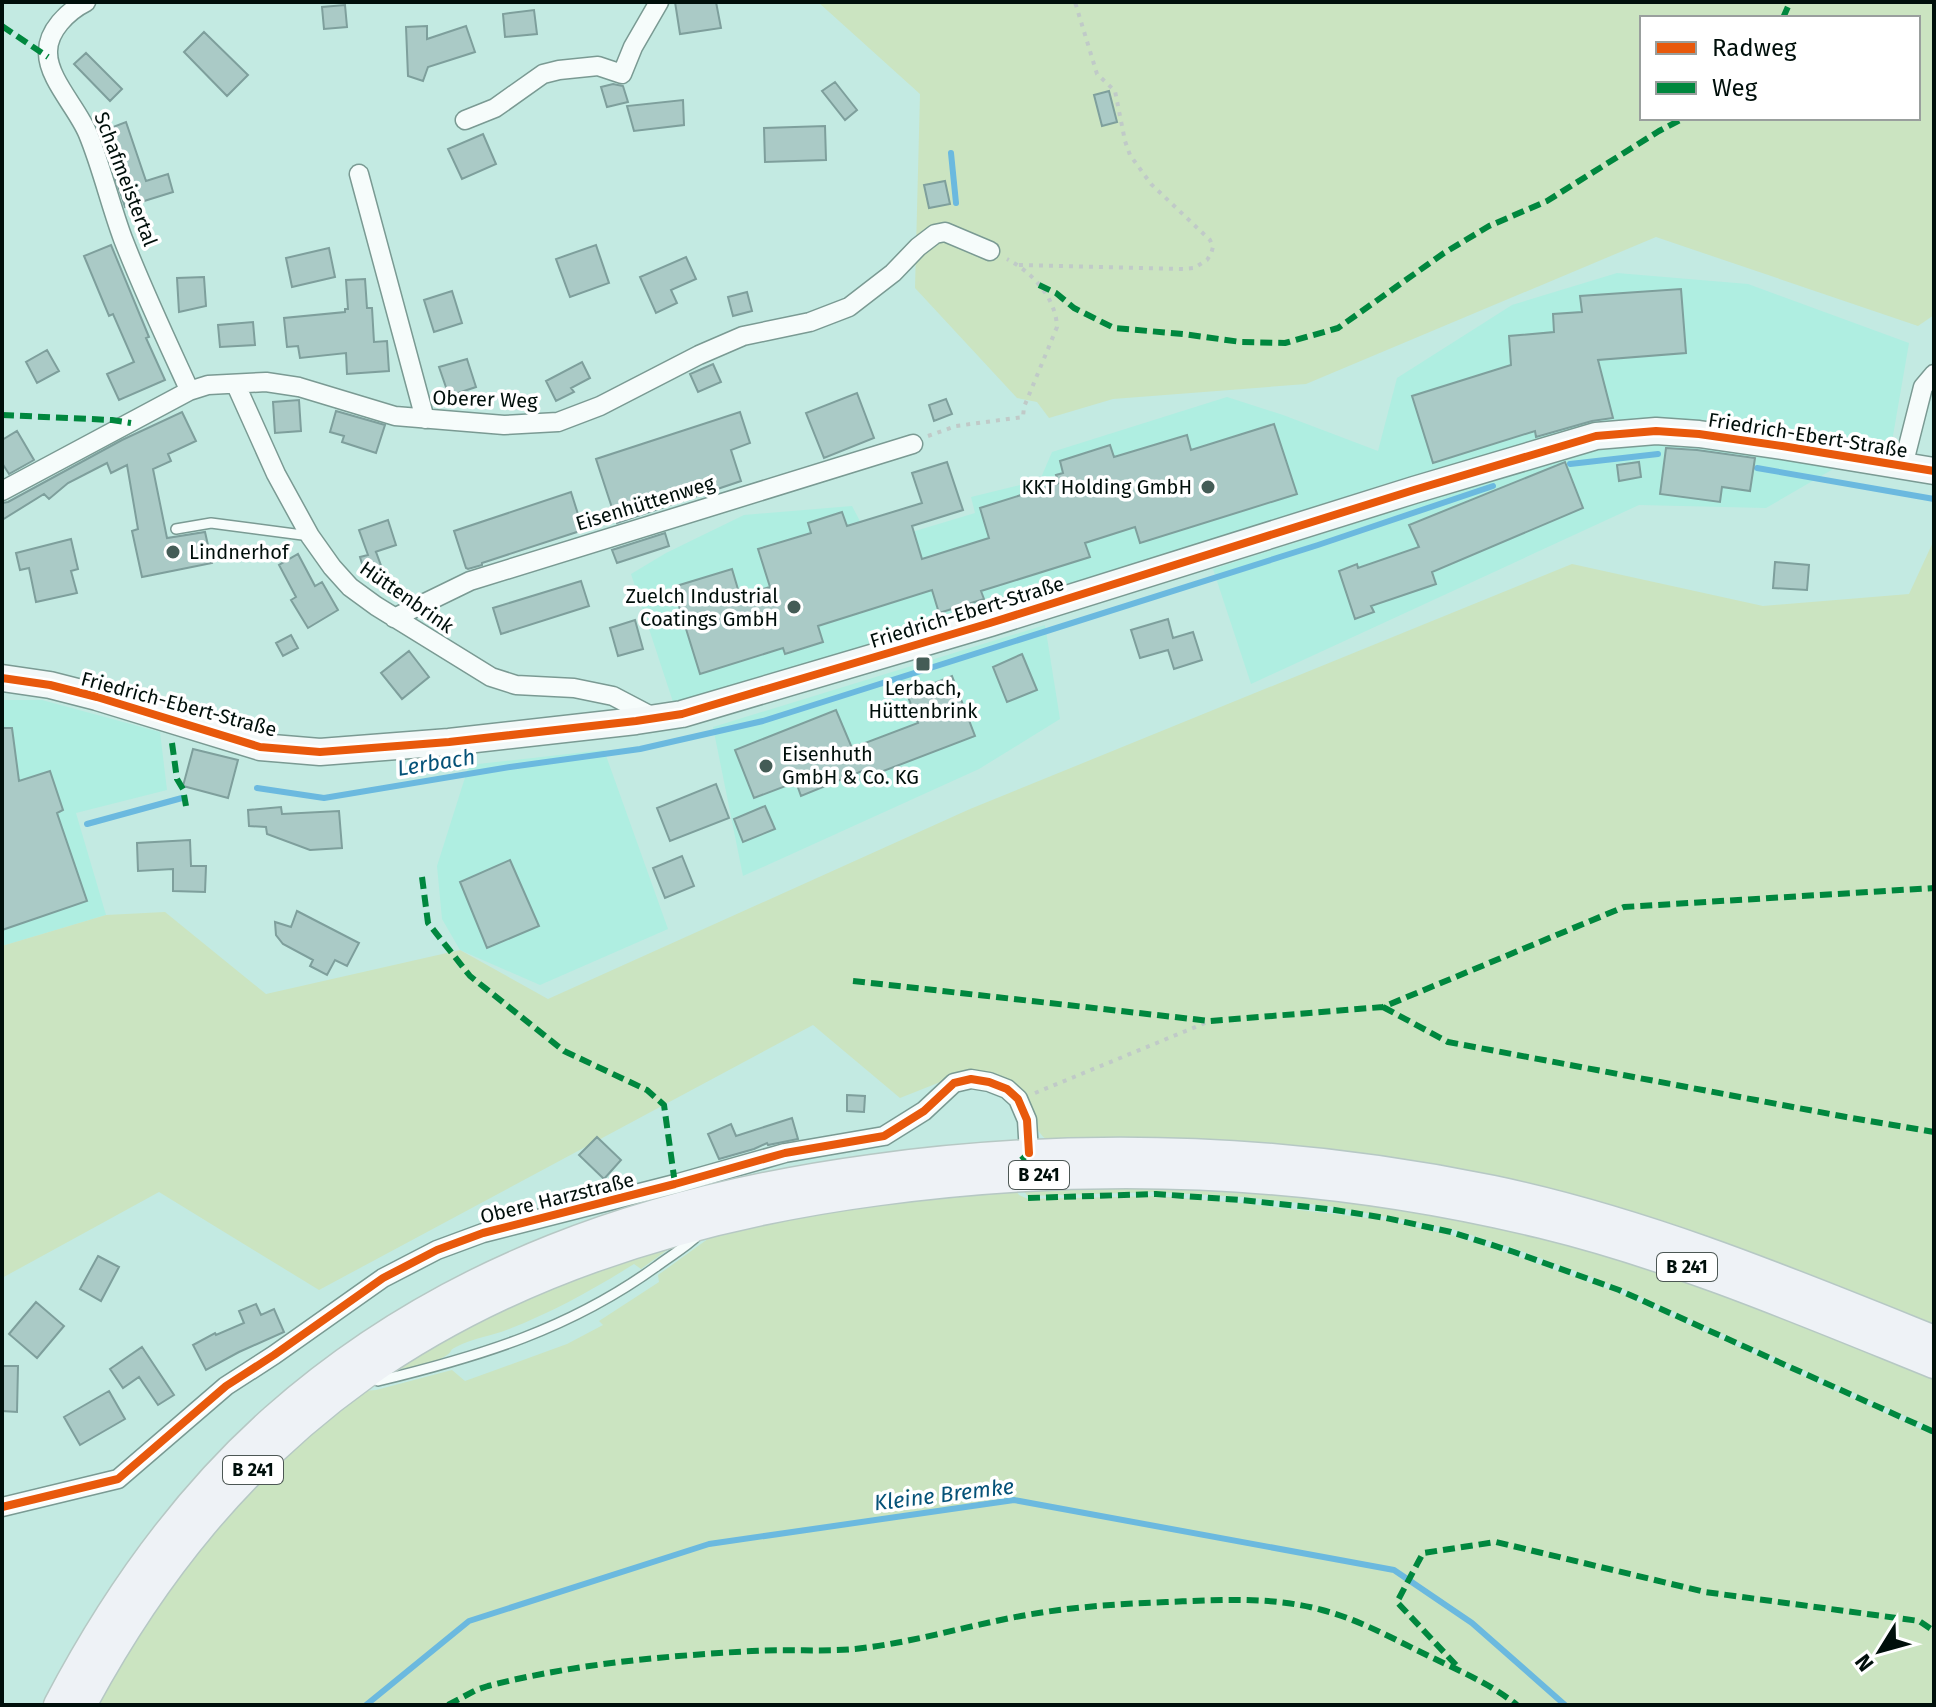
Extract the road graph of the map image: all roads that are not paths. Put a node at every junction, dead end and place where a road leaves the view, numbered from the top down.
1 (86, 2) edge
2 (659, 2) edge
3 (465, 120) dead end
4 (359, 174) dead end
5 (995, 254) road end
6 (1934, 374) edge
7 (187, 385) dead end
8 (236, 385) junction
9 (425, 419) junction
10 (913, 444) road end
11 (1903, 466) junction
12 (1934, 471) edge
13 (2, 491) edge
14 (176, 529) dead end
15 (310, 536) junction
16 (394, 618) junction
17 (2, 678) edge
18 (655, 718) junction
19 (1029, 1153) junction
20 (705, 1222) junction
21 (1934, 1340) edge
22 (1934, 1364) edge
23 (366, 1374) junction
24 (2, 1507) edge
25 (58, 1705) edge
26 (82, 1705) edge

1 - 7 street, Schafmeistertal
2 - 3 street
4 - 9 street
5 - 9 street, Oberer Weg
6 - 11 street
8 - 9 street, Oberer Weg
8 - 13 street, Oberer Weg
8 - 15 street, Hüttenbrink
10 - 16 street, Eisenhüttenweg
11 - 12 street, Friedrich-Ebert-Straße
11 - 18 street, Friedrich-Ebert-Straße
14 - 15 lane
15 - 16 street, Hüttenbrink
16 - 18 street, Hüttenbrink
17 - 18 street, Friedrich-Ebert-Straße
19 - 21 main road, B 241
19 - 24 street, Obere Harzstraße
19 - 25 main road, B 241
20 - 22 main road, B 241
20 - 23 main road, B 241
20 - 23 lane
23 - 26 main road, B 241

